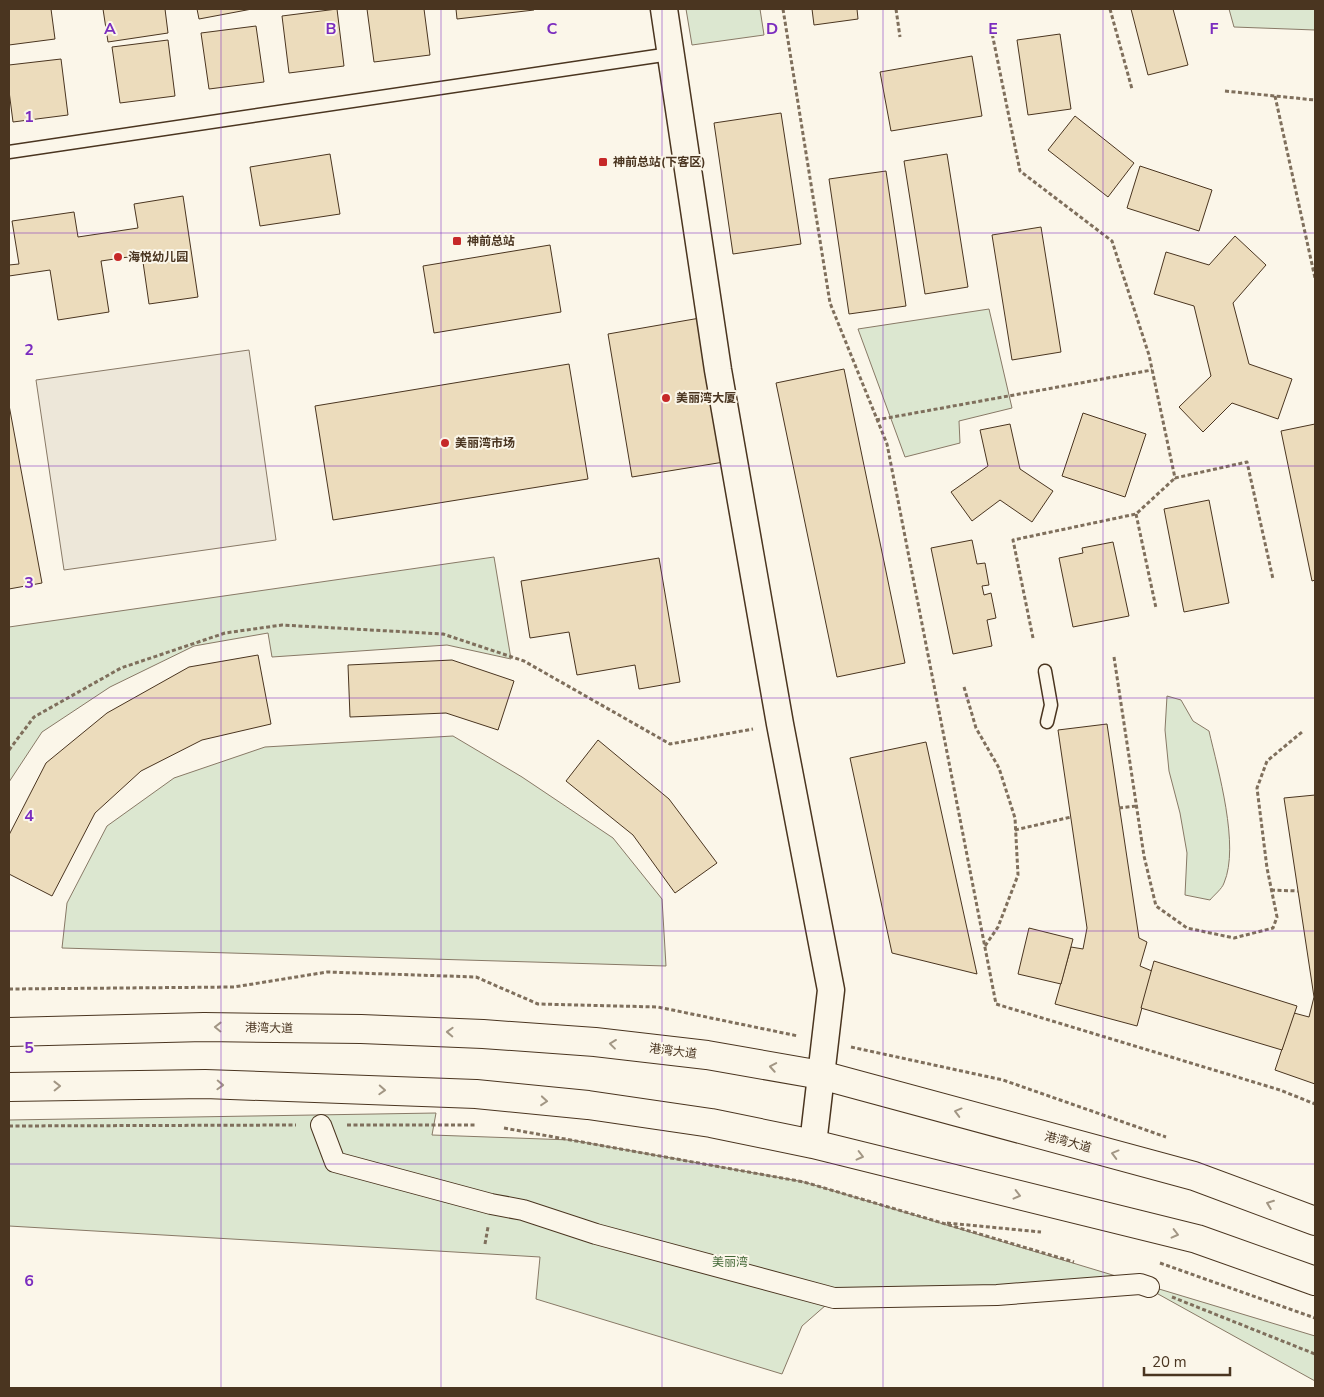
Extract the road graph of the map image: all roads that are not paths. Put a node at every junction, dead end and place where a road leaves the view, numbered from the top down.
1 (664, 9) edge
2 (670, 54) junction
3 (9, 152) edge
4 (1045, 671) dead end
5 (1047, 722) dead end
6 (9, 1032) edge
7 (821, 1075) junction
8 (9, 1087) edge
9 (321, 1125) road end
10 (812, 1144) junction
11 (1315, 1221) edge
12 (1315, 1281) edge
13 (1149, 1287) road end

1 - 2 street
2 - 3 lane
2 - 7 street
4 - 5 lane
7 -> 6 highway, 港湾大道
7 - 10 street
11 -> 7 highway, 港湾大道
8 -> 10 highway
9 - 13 street
10 -> 12 highway

